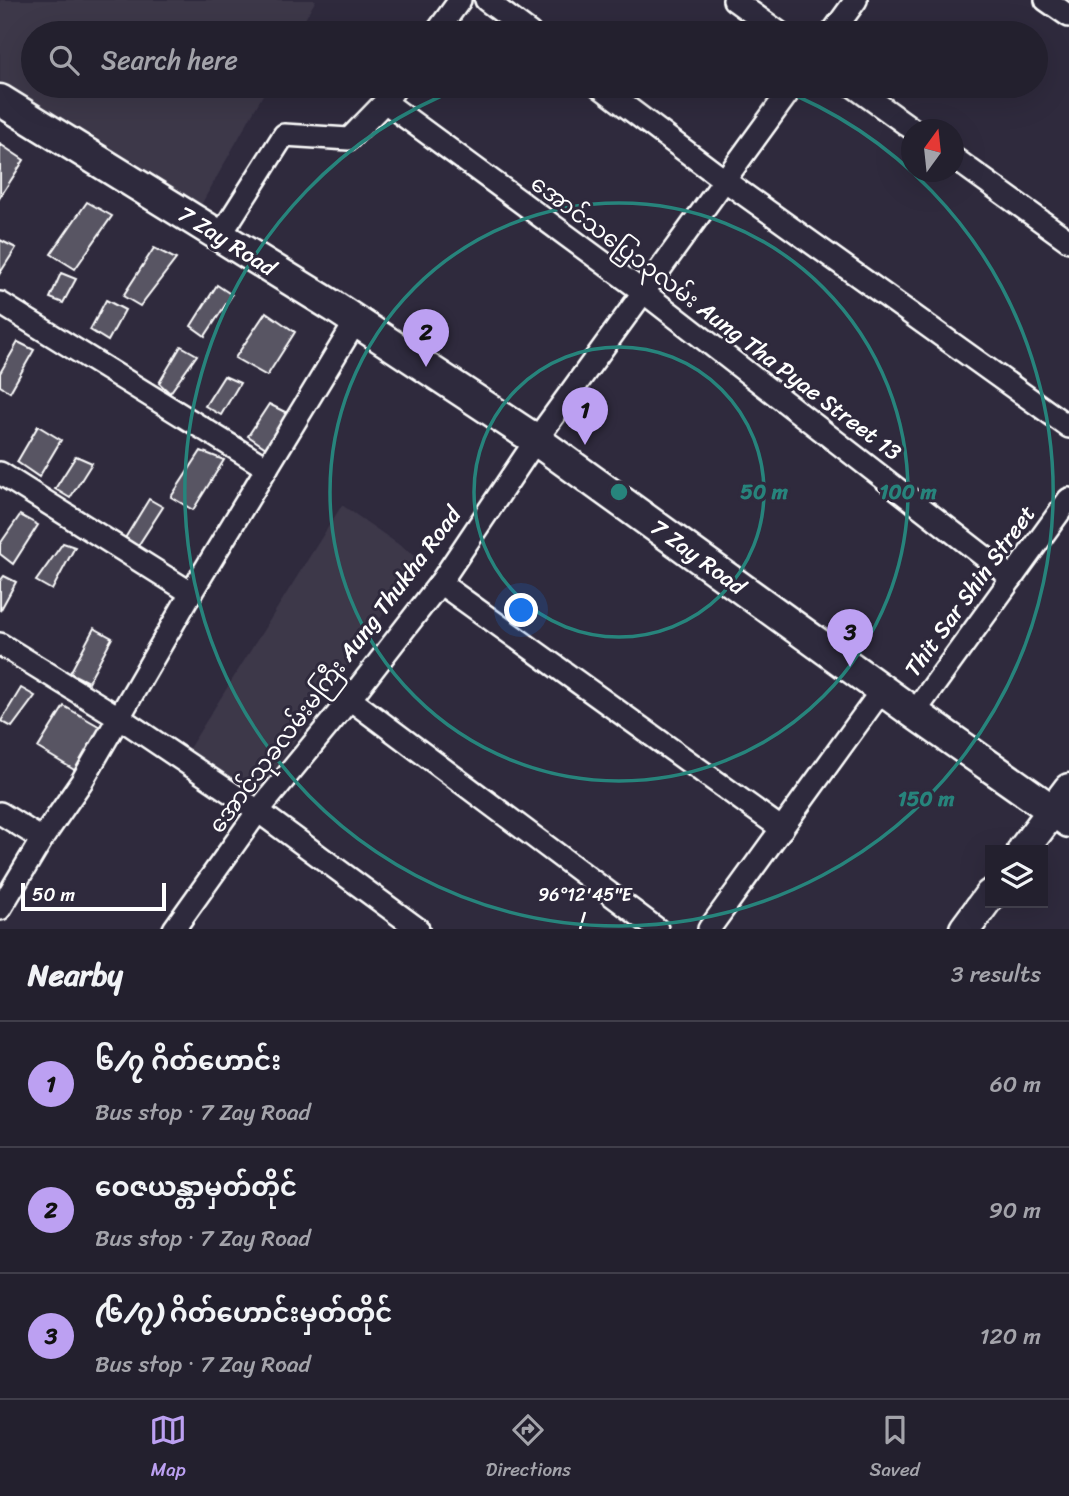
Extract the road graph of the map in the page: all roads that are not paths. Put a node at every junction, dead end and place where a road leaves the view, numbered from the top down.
1 (460, 0) edge
2 (485, 0) edge
3 (734, 0) edge
4 (856, 0) edge
5 (1046, 0) edge
6 (1069, 16) edge
7 (445, 21) edge
8 (514, 21) edge
9 (763, 21) edge
10 (841, 21) edge
11 (387, 98) edge
12 (396, 98) edge
13 (615, 98) edge
14 (784, 98) edge
15 (870, 98) edge
16 (0, 100) edge
17 (901, 121) edge
18 (964, 165) edge
19 (724, 180) junction
20 (220, 236) junction
21 (1069, 241) edge
22 (642, 291) junction
23 (0, 303) edge
24 (356, 321) junction
25 (1069, 427) edge
26 (536, 440) junction
27 (267, 468) junction
28 (0, 473) edge
29 (1069, 499) edge
30 (1012, 578) junction
31 (440, 583) junction
32 (191, 593) junction
33 (0, 644) edge
34 (882, 690) junction
35 (350, 699) junction
36 (914, 713) junction
37 (120, 718) junction
38 (1064, 807) edge
39 (258, 811) junction
40 (0, 813) edge
41 (782, 829) junction
42 (43, 839) junction
43 (1028, 845) edge
44 (985, 902) edge
45 (0, 909) edge
46 (174, 929) edge
47 (418, 929) edge
48 (657, 929) edge
49 (709, 929) edge
50 (965, 929) edge

1 - 7 street
2 - 8 street
3 - 9 street
4 - 10 street
5 - 6 street
11 - 20 street
12 - 22 street, အောင်သပြေ၁၃လမ်း Aung Tha Pyae Street 13
13 - 19 street
14 - 19 street, အောင်သုခလမ်းမကြီး Aung Thukha Road
15 - 17 street
16 - 20 street, 7 Zay Road
18 - 21 street
19 - 22 street, အောင်သုခလမ်းမကြီး Aung Thukha Road
19 - 25 street
20 - 24 street, 7 Zay Road
22 - 26 street, အောင်သုခလမ်းမကြီး Aung Thukha Road
22 - 30 street, အောင်သပြေ၁၃လမ်း Aung Tha Pyae Street 13
23 - 27 street
24 - 26 street, 7 Zay Road
24 - 27 street
26 - 31 street, အောင်သုခလမ်းမကြီး Aung Thukha Road
26 - 34 street, 7 Zay Road
27 - 32 street
28 - 32 street
29 - 30 street, Thit Sar Shin Street
30 - 36 street, Thit Sar Shin Street
31 - 35 street, အောင်သုခလမ်းမကြီး Aung Thukha Road
31 - 41 street
32 - 37 street
33 - 37 street
34 - 36 street, 7 Zay Road
34 - 41 street
35 - 39 street, အောင်သုခလမ်းမကြီး Aung Thukha Road
35 - 48 street
36 - 38 street, 7 Zay Road
37 - 39 street
37 - 42 street
38 - 43 street
39 - 46 street, အောင်သုခလမ်းမကြီး Aung Thukha Road
39 - 47 street
40 - 42 street
41 - 49 street
42 - 45 street
44 - 50 street

